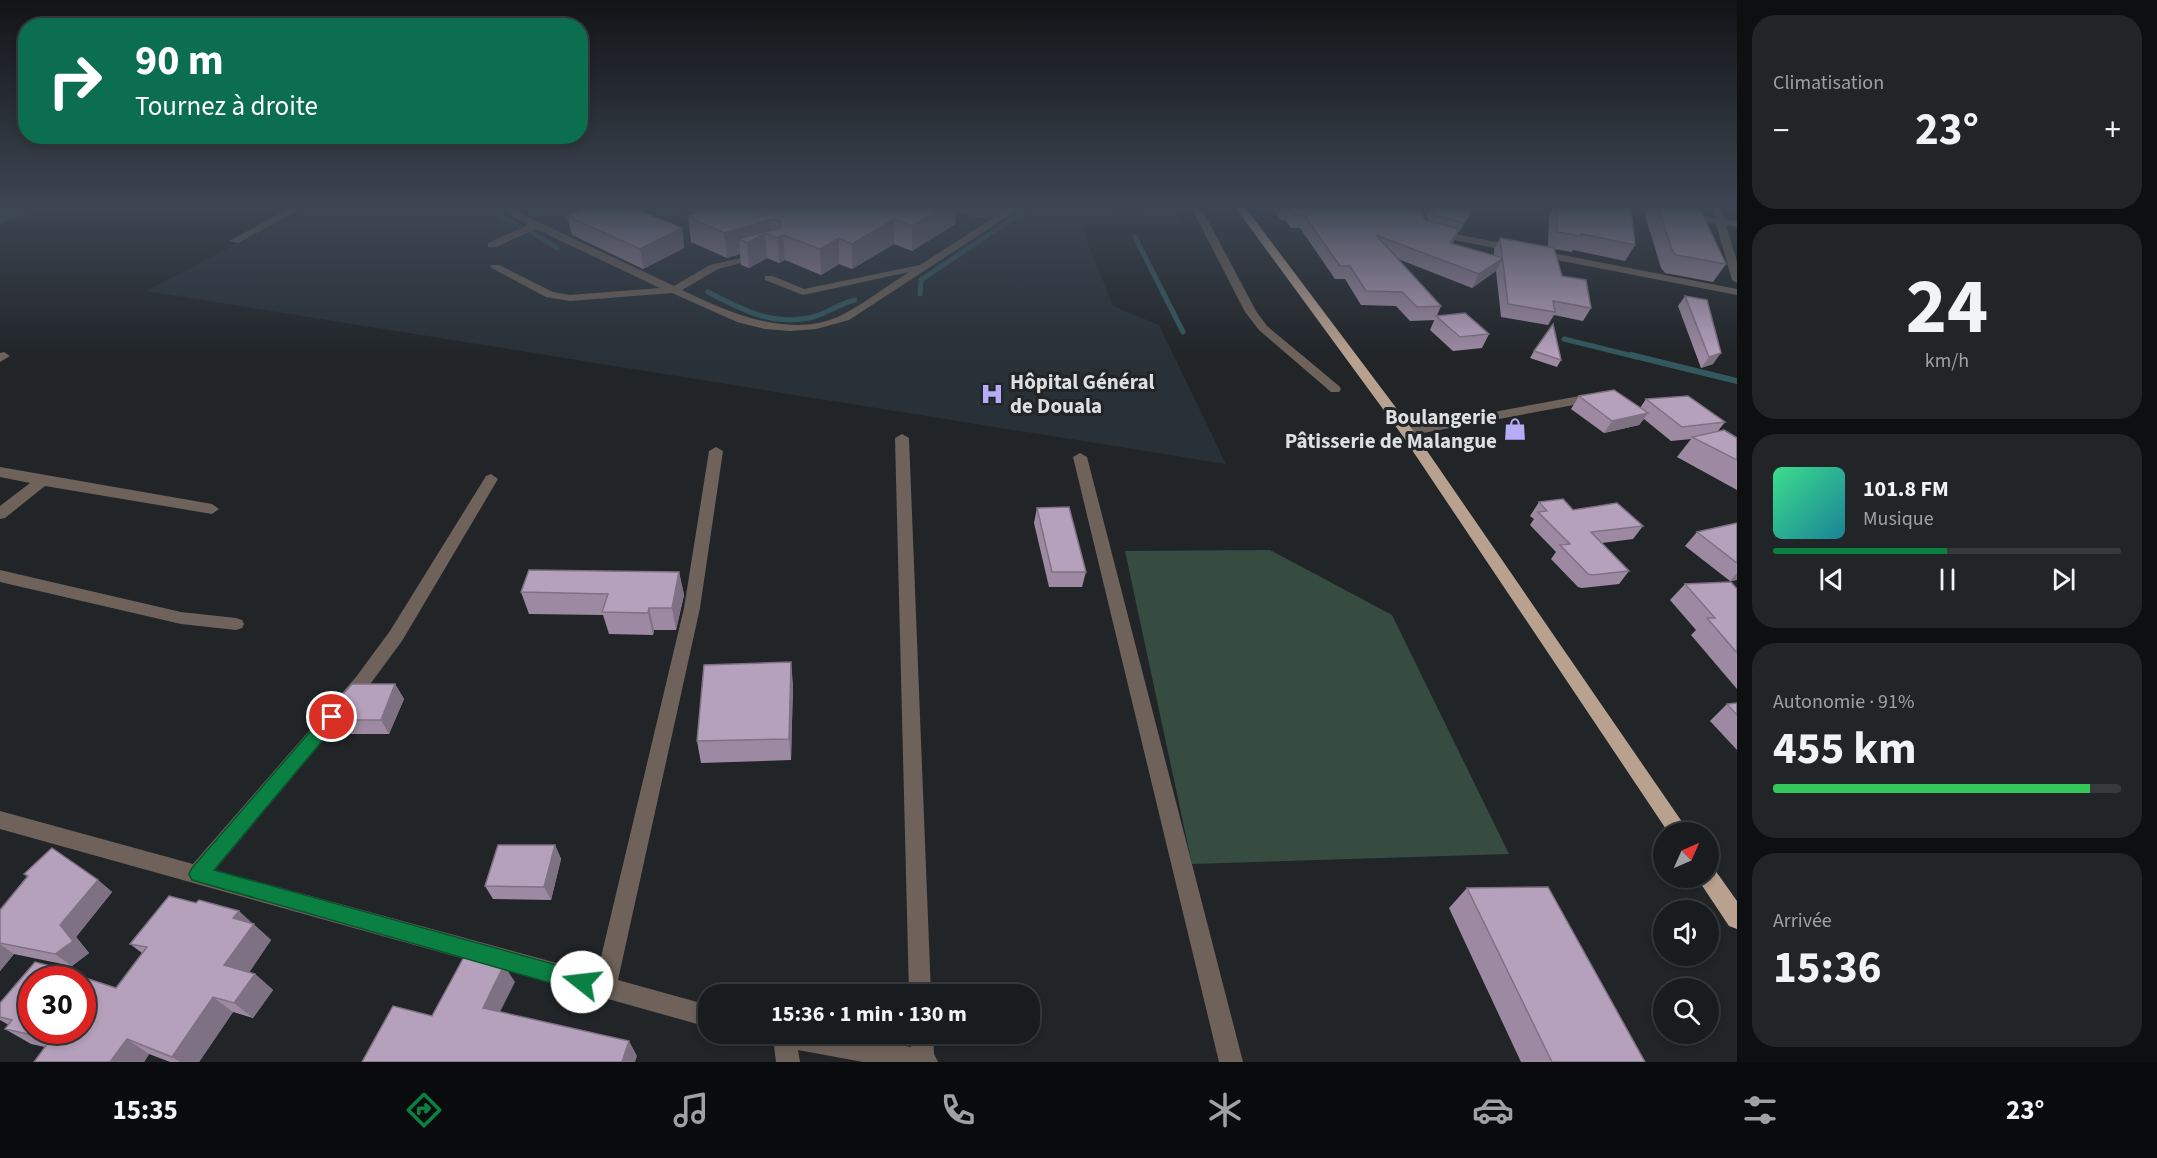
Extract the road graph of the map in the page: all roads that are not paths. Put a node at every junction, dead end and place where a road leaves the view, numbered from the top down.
1 (609, 257) edge
2 (751, 257) edge
3 (941, 257) edge
4 (1222, 257) edge
5 (1277, 257) edge
6 (1554, 257) edge
7 (1730, 257) edge
8 (929, 264) junction
9 (495, 267) dead end
10 (769, 278) dead end
11 (1737, 280) edge
12 (674, 290) junction
13 (1737, 292) edge
14 (1335, 389) dead end
15 (1607, 395) edge
16 (1407, 432) junction
17 (902, 438) dead end
18 (716, 451) dead end
19 (1080, 457) dead end
20 (0, 472) edge
21 (491, 479) dead end
22 (42, 481) junction
23 (212, 509) dead end
24 (0, 514) edge
25 (0, 576) edge
26 (236, 624) dead end
27 (0, 820) edge
28 (1672, 822) edge
29 (198, 874) junction
30 (1716, 888) edge
31 (1737, 919) edge
32 (920, 984) edge
33 (605, 989) junction
34 (698, 1013) edge
35 (783, 1044) edge
36 (828, 1044) edge
37 (923, 1044) edge
38 (788, 1062) edge
39 (924, 1062) edge
40 (1231, 1062) edge

1 - 12 street
2 - 12 street
3 - 8 street
4 - 14 street
5 - 16 main road
6 - 13 street
7 - 11 street
8 - 10 street
8 - 12 street
9 - 12 street
15 - 16 street
16 - 28 main road
17 - 32 street
18 - 33 street
19 - 40 street
20 - 22 street
21 - 29 street
22 - 23 street
22 - 24 street
25 - 26 street
27 - 29 street
29 - 33 street
30 - 31 main road
33 - 34 street
35 - 38 street
36 - 39 street
37 - 39 street

